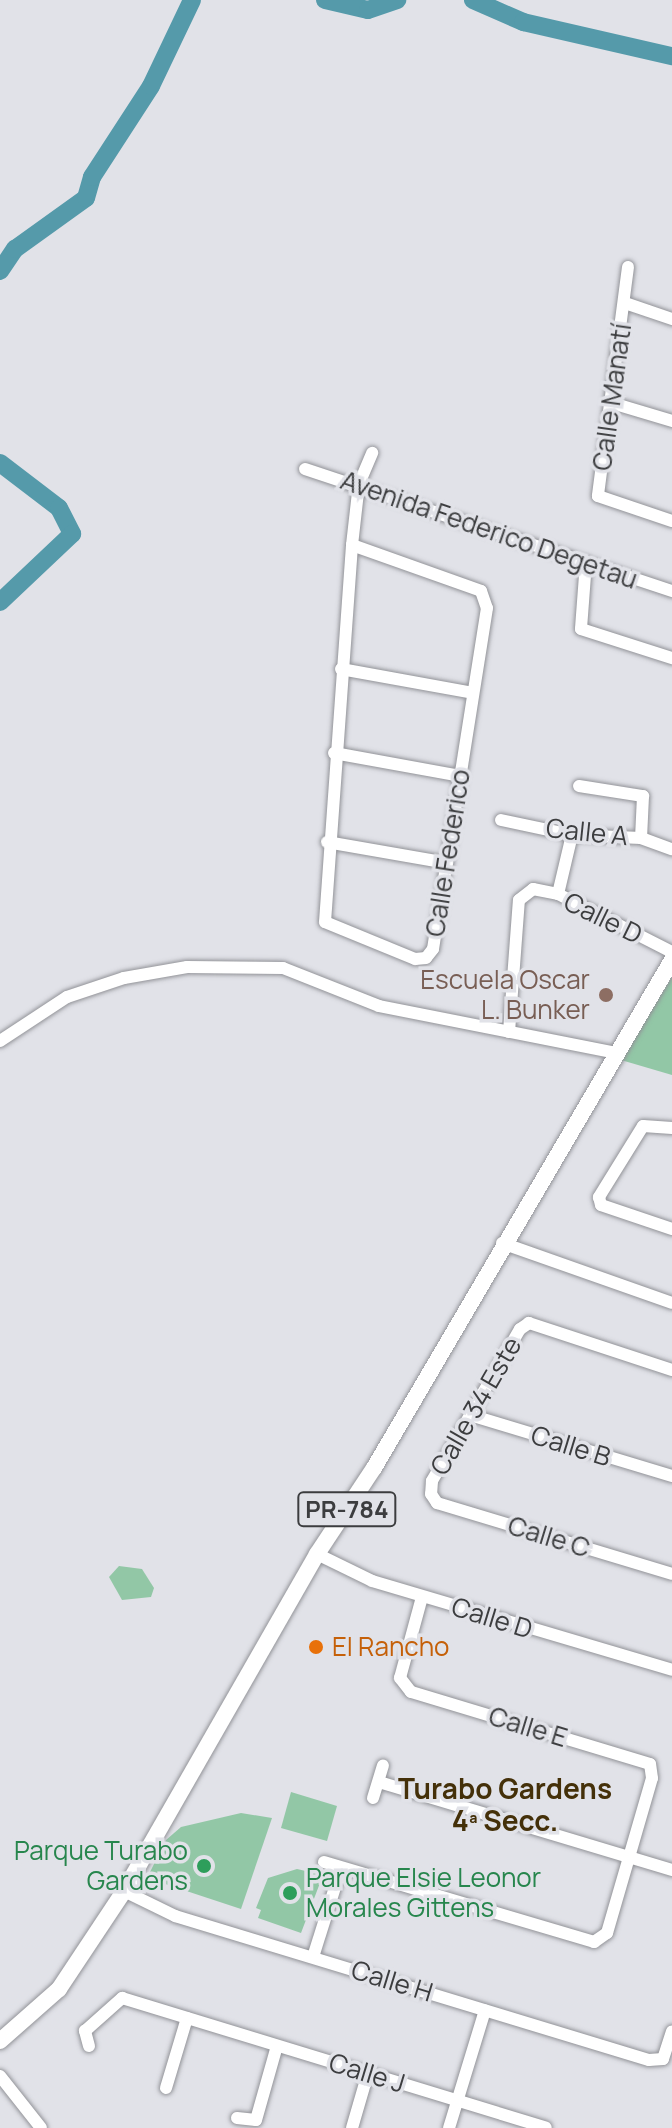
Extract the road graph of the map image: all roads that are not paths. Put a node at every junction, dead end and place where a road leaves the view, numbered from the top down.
1 (628, 267) dead end
2 (625, 303) junction
3 (672, 319) edge
4 (612, 403) junction
5 (672, 421) edge
6 (372, 453) dead end
7 (305, 469) dead end
8 (359, 484) junction
9 (672, 521) edge
10 (352, 545) junction
11 (586, 562) junction
12 (672, 591) edge
13 (672, 658) edge
14 (341, 669) junction
15 (473, 693) junction
16 (334, 753) junction
17 (460, 776) junction
18 (579, 786) dead end
19 (501, 820) dead end
20 (572, 835) junction
21 (641, 838) junction
22 (327, 842) junction
23 (672, 849) edge
24 (447, 863) junction
25 (558, 894) junction
26 (672, 952) edge
27 (672, 960) edge
28 (509, 1032) junction
29 (0, 1041) edge
30 (616, 1053) junction
31 (672, 1128) edge
32 (672, 1229) edge
33 (502, 1243) junction
34 (672, 1303) edge
35 (672, 1370) edge
36 (470, 1415) junction
37 (672, 1476) edge
38 (431, 1494) joint
39 (317, 1554) junction
40 (672, 1574) edge
41 (422, 1597) junction
42 (672, 1670) edge
43 (383, 1766) dead end
44 (379, 1782) junction
45 (373, 1798) dead end
46 (630, 1858) junction
47 (324, 1862) dead end
48 (341, 1868) junction
49 (672, 1870) edge
50 (124, 1891) junction
51 (313, 1957) junction
52 (485, 2010) junction
53 (187, 2018) junction
54 (672, 2031) edge
55 (0, 2041) edge
56 (89, 2046) dead end
57 (277, 2046) junction
58 (368, 2073) junction
59 (0, 2076) edge
60 (166, 2088) dead end
61 (457, 2100) junction
62 (237, 2118) dead end
63 (41, 2128) edge
64 (352, 2128) edge
65 (449, 2128) edge
66 (546, 2128) edge

1 - 2 street, Calle Manatí
2 - 3 street
2 - 4 street, Calle Manatí
4 - 5 street
4 - 9 street, Calle Manatí
6 - 8 street, Calle Federico
7 - 8 street, Avenida Federico Degetau
8 - 10 street, Calle Federico
8 - 11 street, Avenida Federico Degetau
10 - 14 street, Calle Federico
10 - 15 street, Calle Federico
11 - 12 street, Avenida Federico Degetau
11 - 13 street
14 - 15 street
14 - 16 street, Calle Federico
15 - 17 street, Calle Federico
16 - 17 street
16 - 22 street, Calle Federico
17 - 24 street, Calle Federico
18 - 21 street
19 - 20 street, Calle A
20 - 21 street, Calle A
20 - 25 street
21 - 23 street, Calle A
22 - 24 street
22 - 24 street, Calle Federico
25 - 26 street, Calle D
25 - 28 street, Calle D
27 - 30 main road, PR-784 / PR-784
28 - 29 street
28 - 30 street
30 - 33 main road, PR-784 / PR-784
31 - 32 street
33 - 34 street
33 - 39 main road, PR-784 / PR-784
35 - 36 street, Calle 34 Este
36 - 37 street, Calle B
36 - 38 street, Calle 34 Este
38 - 40 street, Calle C
39 - 41 street, Calle D
39 - 50 main road, PR-784 / PR-784
41 - 42 street, Calle D
41 - 46 street, Calle E
43 - 44 street
44 - 45 street
44 - 46 street
46 - 48 street
46 - 49 street
47 - 48 street
48 - 51 street
50 - 51 street, Calle H
50 - 55 main road, PR-784 / PR-784
51 - 52 street, Calle H
52 - 54 street, Calle H
52 - 61 street
53 - 56 street, Calle J
53 - 57 street, Calle J
53 - 60 street
57 - 58 street, Calle J
57 - 62 street
58 - 61 street, Calle J
58 - 64 street
59 - 63 street
61 - 65 street
61 - 66 street, Calle J

